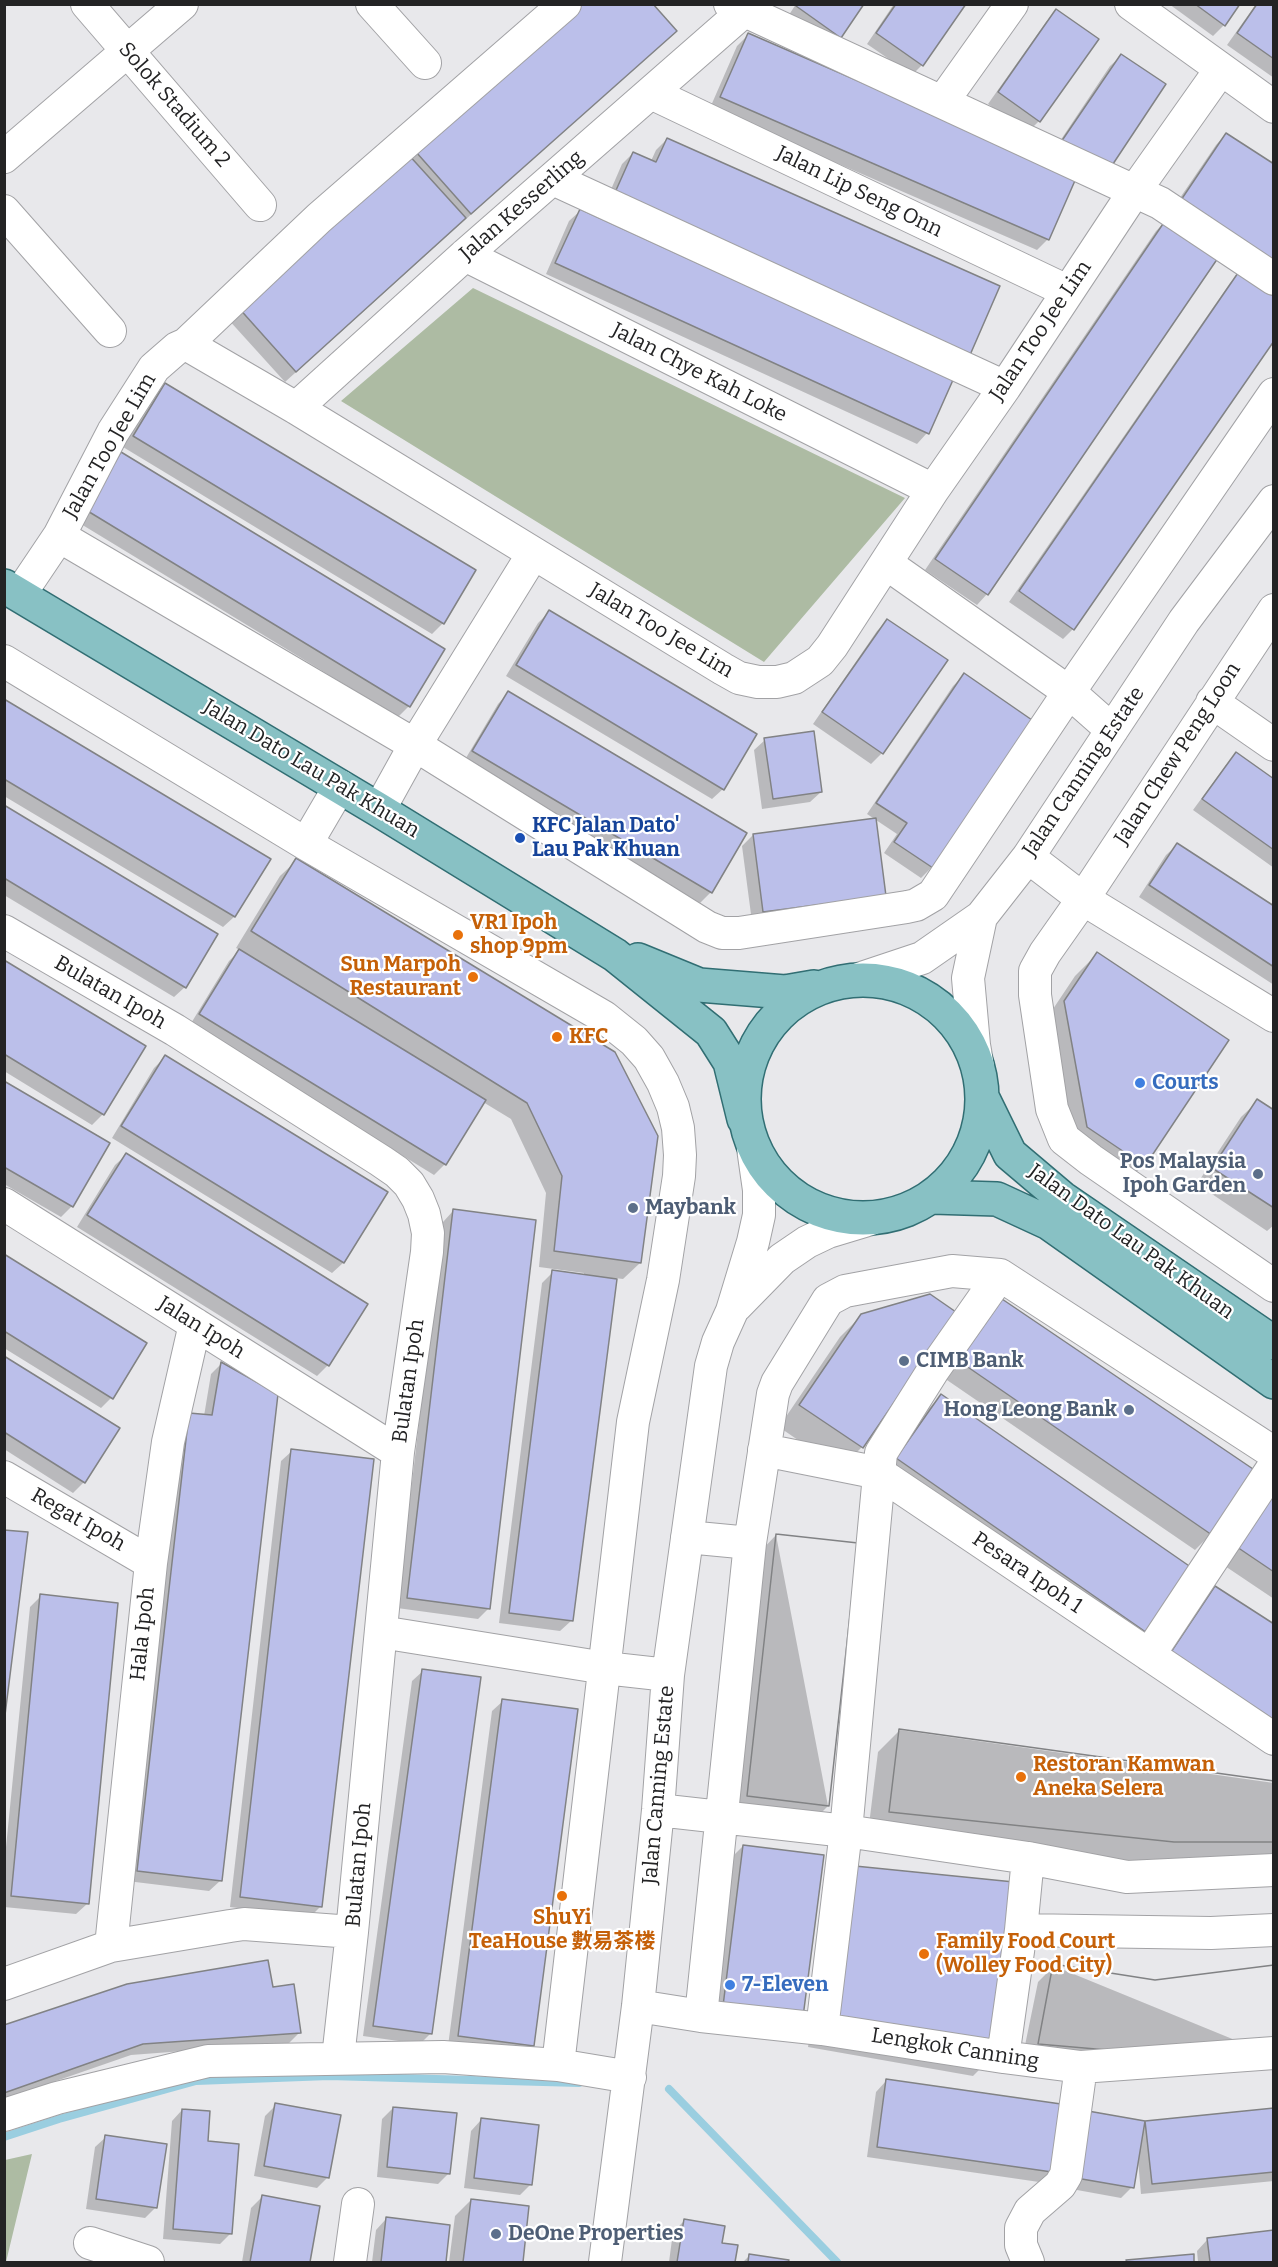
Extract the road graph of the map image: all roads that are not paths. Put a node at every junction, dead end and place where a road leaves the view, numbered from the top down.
1 (87, 4) edge
2 (182, 4) edge
3 (372, 4) edge
4 (565, 4) edge
5 (1012, 4) edge
6 (1131, 4) edge
7 (741, 7) edge
8 (127, 51) junction
9 (425, 63) dead end
10 (1221, 69) junction
11 (651, 93) junction
12 (942, 101) junction
13 (1274, 107) edge
14 (4, 157) edge
15 (553, 179) junction
16 (1134, 192) junction
17 (261, 205) dead end
18 (4, 211) edge
19 (465, 255) junction
20 (1274, 279) edge
21 (1067, 291) junction
22 (110, 331) dead end
23 (186, 344) junction
24 (1005, 387) junction
25 (1274, 394) edge
26 (296, 408) junction
27 (933, 490) junction
28 (1274, 501) edge
29 (58, 536) junction
30 (533, 554) junction
31 (887, 564) junction
32 (12, 590) edge
33 (1274, 610) edge
34 (4, 661) edge
35 (1069, 692) junction
36 (1212, 702) junction
37 (1112, 730) junction
38 (415, 745) junction
39 (1274, 745) edge
40 (340, 786) junction
41 (379, 810) junction
42 (306, 844) junction
43 (1028, 857) junction
44 (1083, 899) junction
45 (981, 917) junction
46 (4, 931) edge
47 (615, 955) junction
48 (843, 982) junction
49 (1274, 1016) edge
50 (978, 1067) junction
51 (983, 1099) junction
52 (749, 1133) junction
53 (933, 1197) junction
54 (4, 1204) edge
55 (871, 1219) junction
56 (1000, 1275) junction
57 (1274, 1286) edge
58 (732, 1311) junction
59 (195, 1324) junction
60 (1271, 1337) edge
61 (1274, 1382) edge
62 (764, 1450) junction
63 (398, 1452) junction
64 (1274, 1453) edge
65 (1274, 1466) edge
66 (879, 1473) junction
67 (4, 1477) edge
68 (687, 1537) junction
69 (750, 1543) junction
70 (151, 1563) junction
71 (381, 1632) junction
72 (1149, 1655) junction
73 (605, 1668) junction
74 (668, 1675) junction
75 (1274, 1739) edge
76 (658, 1810) junction
77 (723, 1818) junction
78 (846, 1831) junction
79 (1028, 1858) junction
80 (1274, 1870) edge
81 (1021, 1930) junction
82 (1274, 1930) edge
83 (352, 1932) junction
84 (111, 1946) junction
85 (4, 1984) edge
86 (638, 2006) junction
87 (701, 2016) junction
88 (822, 2029) junction
89 (1274, 2053) edge
90 (1003, 2057) junction
91 (338, 2058) junction
92 (558, 2066) junction
93 (1081, 2067) junction
94 (630, 2077) junction
95 (4, 2115) edge
96 (358, 2204) dead end
97 (90, 2242) dead end
98 (148, 2262) edge
99 (350, 2262) edge
100 (604, 2262) edge
101 (1028, 2262) edge

1 - 8 street, Solok Stadium 2
2 - 8 street
3 - 9 street
4 - 23 street
5 - 12 street
6 - 10 street
7 - 11 street, Jalan Kesserling
7 - 12 street
8 - 14 street
8 - 17 street, Solok Stadium 2
10 - 13 street
10 - 16 street, Jalan Too Jee Lim
11 - 15 street, Jalan Kesserling
11 - 21 street, Jalan Lip Seng Onn
12 - 16 street
15 - 19 street, Jalan Kesserling
15 - 24 street
16 - 20 street
16 - 21 street, Jalan Too Jee Lim
18 - 22 street
19 - 26 street, Jalan Kesserling
19 - 27 street, Jalan Chye Kah Loke
21 - 24 street, Jalan Too Jee Lim
23 - 26 street, Jalan Too Jee Lim
23 - 29 street, Jalan Too Jee Lim
24 - 27 street, Jalan Too Jee Lim
25 - 35 street
26 - 30 street, Jalan Too Jee Lim
27 - 31 street, Jalan Too Jee Lim
28 - 37 street, Jalan Canning Estate
29 - 32 street, Jalan Too Jee Lim
29 - 38 street
30 - 31 street, Jalan Too Jee Lim
30 - 38 street
31 - 35 street
32 - 40 main road, Jalan Dato Lau Pak Khuan
33 - 36 street, Jalan Chew Peng Loon
34 - 42 street
35 - 37 street
35 - 38 street
36 - 39 street
36 - 44 street, Jalan Chew Peng Loon
37 - 43 street, Jalan Canning Estate
38 - 41 street
40 - 41 main road, Jalan Dato Lau Pak Khuan
40 - 42 street
41 - 47 main road, Jalan Dato Lau Pak Khuan
42 - 73 street
43 - 44 street
43 - 45 street, Jalan Canning Estate
44 - 49 street
44 - 57 street, Jalan Chew Peng Loon
45 - 48 street
45 - 50 street, Jalan Canning Estate
46 - 63 street, Bulatan Ipoh
47 - 48 main road, Jalan Dato Lau Pak Khuan
47 - 52 main road, Jalan Dato Lau Pak Khuan
48 - 50 main road
48 - 52 main road
50 - 51 main road
51 - 53 main road
51 - 60 main road, Jalan Dato Lau Pak Khuan
52 - 55 main road
52 - 58 street, Jalan Canning Estate
53 - 55 main road
53 - 61 main road, Jalan Dato Lau Pak Khuan
54 - 59 street, Jalan Ipoh
55 - 58 street, Jalan Canning Estate
56 - 62 street
56 - 64 street
56 - 66 street
58 - 68 street, Jalan Canning Estate
59 - 63 street, Jalan Ipoh
59 - 70 street, Hala Ipoh
62 - 66 street, Pesara Ipoh 1
62 - 69 street
63 - 71 street, Bulatan Ipoh
65 - 72 street
66 - 72 street, Pesara Ipoh 1
66 - 78 street
67 - 70 street, Regat Ipoh
68 - 69 street
68 - 74 street, Jalan Canning Estate
69 - 77 street
70 - 84 street, Hala Ipoh
71 - 73 street
71 - 83 street, Bulatan Ipoh
72 - 75 street, Pesara Ipoh 1
73 - 74 street
73 - 92 street
74 - 76 street, Jalan Canning Estate
76 - 77 street
76 - 86 street, Jalan Canning Estate
77 - 78 street
77 - 87 street
78 - 79 street
78 - 88 street
79 - 80 street
79 - 81 street
81 - 82 street
81 - 90 street
83 - 84 street
83 - 91 street, Bulatan Ipoh
84 - 85 street
86 - 87 street, Lengkok Canning
86 - 94 street, Jalan Canning Estate
87 - 88 street, Lengkok Canning
88 - 90 street, Lengkok Canning
89 - 93 street, Lengkok Canning
90 - 93 street, Lengkok Canning
91 - 92 street
91 - 95 street
92 - 94 street
93 - 101 street
94 - 100 street, Jalan Canning Estate
96 - 99 street
97 - 98 street

